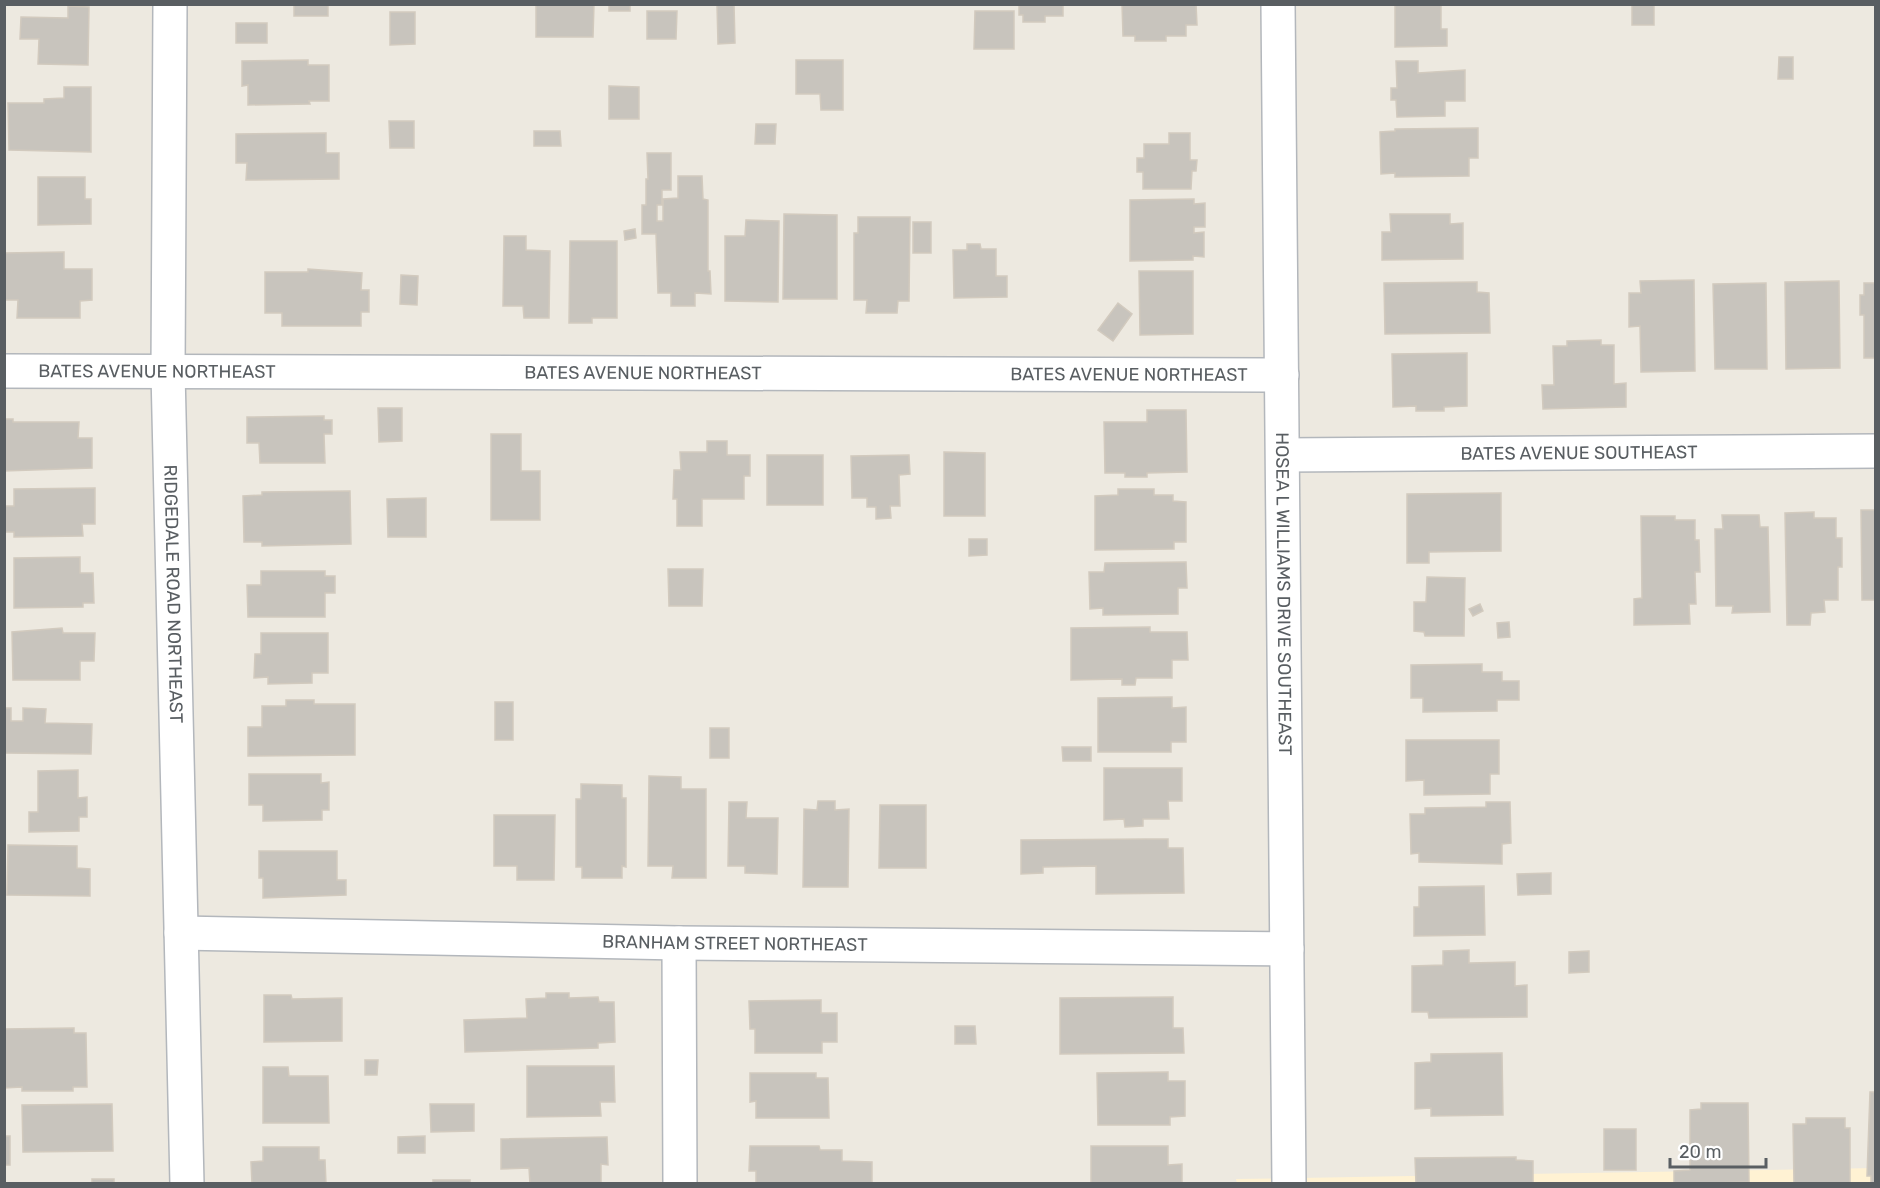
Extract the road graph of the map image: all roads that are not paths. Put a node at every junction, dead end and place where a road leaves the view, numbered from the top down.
1 (170, 4) edge
2 (1278, 4) edge
3 (4, 370) edge
4 (168, 372) junction
5 (1282, 375) junction
6 (1875, 451) edge
7 (1282, 455) junction
8 (181, 933) junction
9 (679, 943) junction
10 (1287, 950) junction
11 (187, 1184) edge
12 (680, 1184) edge
13 (1289, 1184) edge

1 - 4 street, RIDGEDALE ROAD NORTHEAST
2 - 5 street, HOSEA L WILLIAMS DRIVE SOUTHEAST
3 - 4 street, BATES AVENUE NORTHEAST
4 - 5 street, BATES AVENUE NORTHEAST
4 - 8 street, RIDGEDALE ROAD NORTHEAST
5 - 7 street, HOSEA L WILLIAMS DRIVE SOUTHEAST
6 - 7 street, BATES AVENUE SOUTHEAST
7 - 10 street, HOSEA L WILLIAMS DRIVE SOUTHEAST
8 - 9 street, BRANHAM STREET NORTHEAST
8 - 11 street, RIDGEDALE ROAD NORTHEAST
9 - 10 street, BRANHAM STREET NORTHEAST
9 - 12 street
10 - 13 street, HOSEA L WILLIAMS DRIVE SOUTHEAST

